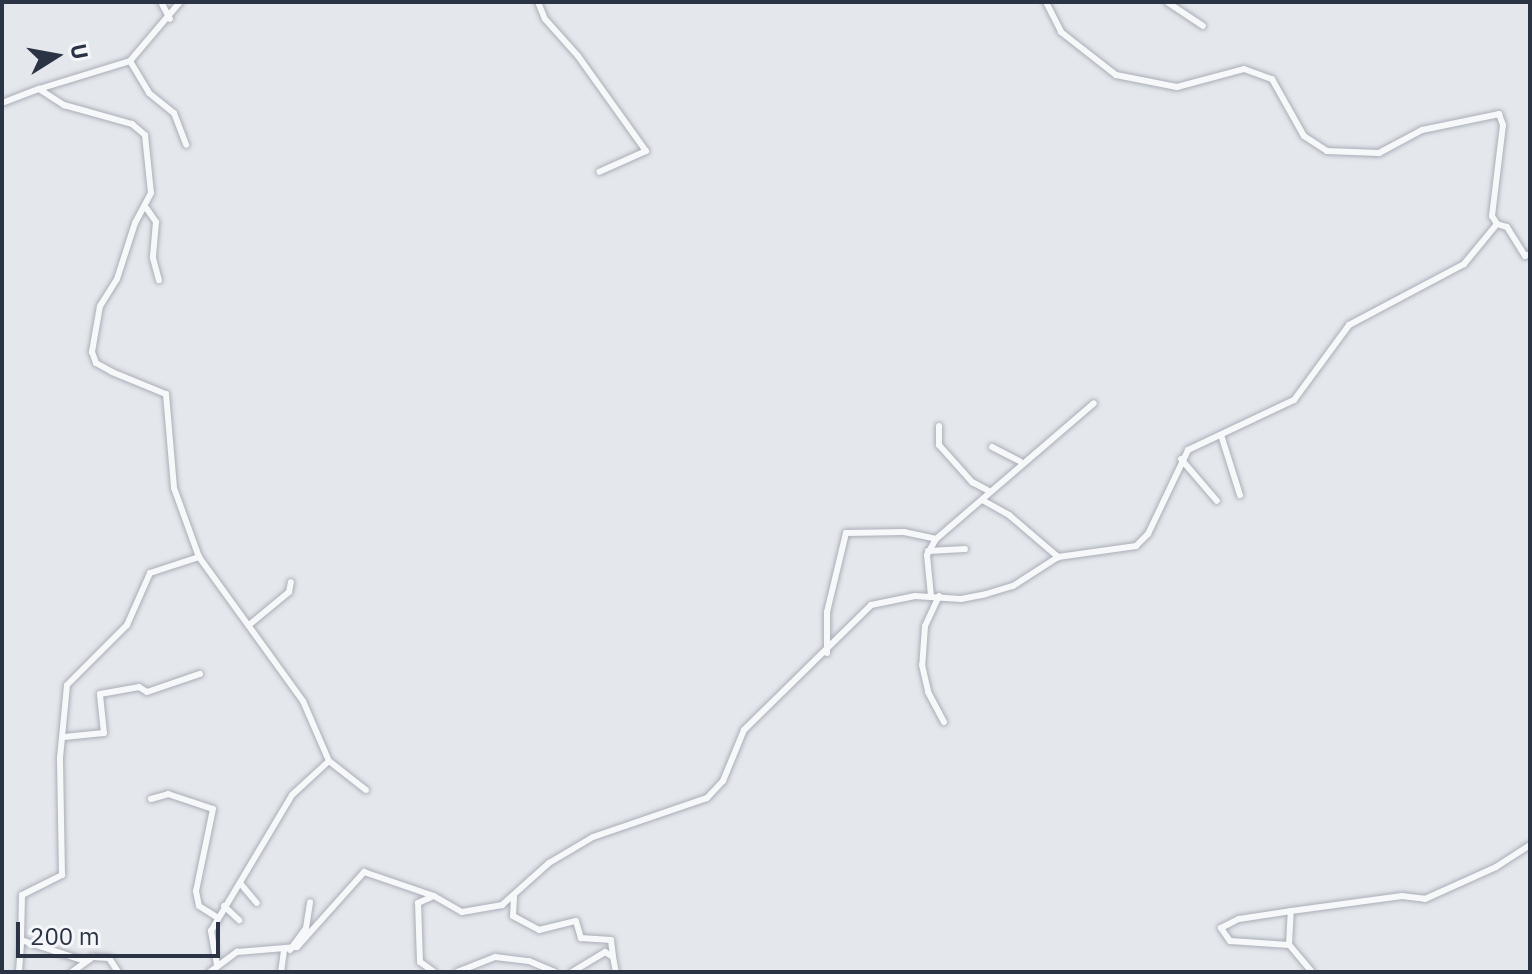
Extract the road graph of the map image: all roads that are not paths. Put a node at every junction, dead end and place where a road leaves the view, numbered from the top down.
1 (161, 2) edge
2 (180, 2) edge
3 (538, 2) edge
4 (1046, 2) edge
5 (1167, 2) edge
6 (170, 19) junction
7 (1203, 26) dead end
8 (130, 61) junction
9 (39, 89) junction
10 (2, 103) edge
11 (186, 145) dead end
12 (599, 172) dead end
13 (147, 209) junction
14 (1497, 224) junction
15 (1528, 257) edge
16 (159, 280) dead end
17 (1094, 403) dead end
18 (939, 426) dead end
19 (1222, 438) junction
20 (992, 447) dead end
21 (1181, 459) junction
22 (1020, 461) junction
23 (989, 491) junction
24 (1240, 495) dead end
25 (984, 501) junction
26 (1217, 501) dead end
27 (936, 539) junction
28 (965, 549) dead end
29 (928, 551) junction
30 (199, 557) junction
31 (1058, 557) junction
32 (291, 582) dead end
33 (935, 596) junction
34 (249, 625) junction
35 (827, 653) junction
36 (200, 674) dead end
37 (944, 722) dead end
38 (64, 737) junction
39 (329, 761) junction
40 (366, 790) dead end
41 (151, 799) dead end
42 (1530, 845) edge
43 (240, 883) junction
44 (434, 896) junction
45 (514, 897) junction
46 (310, 902) dead end
47 (257, 903) dead end
48 (224, 906) junction
49 (1291, 911) junction
50 (218, 918) junction
51 (239, 920) dead end
52 (21, 940) junction
53 (1289, 945) junction
54 (287, 950) junction
55 (613, 957) junction
56 (85, 961) junction
57 (217, 965) junction
58 (19, 972) edge
59 (72, 972) edge
60 (118, 972) edge
61 (210, 972) edge
62 (281, 972) edge
63 (434, 972) edge
64 (457, 972) edge
65 (555, 972) edge
66 (572, 972) edge
67 (616, 972) edge
68 (1312, 972) edge

1 - 6 street
2 - 6 street
3 - 12 street
4 - 14 street
5 - 7 street
6 - 8 street
8 - 9 street
8 - 11 street
9 - 10 street
9 - 13 street
13 - 16 street
13 - 30 street
14 - 15 street
14 - 19 street
17 - 22 street
18 - 23 street
19 - 21 street
19 - 24 street
20 - 22 street
21 - 26 street
21 - 31 street
22 - 23 street
23 - 25 street
25 - 27 street
25 - 31 street
27 - 29 street
27 - 35 street
28 - 29 street
29 - 33 street
30 - 34 street
30 - 38 street
31 - 33 street
32 - 34 street
33 - 35 street
33 - 37 street
34 - 39 street
35 - 45 street
36 - 38 street
38 - 52 street
39 - 40 street
39 - 43 street
41 - 50 street
42 - 49 street
43 - 47 street
43 - 48 street
44 - 45 street
44 - 54 street
44 - 63 street
45 - 55 street
46 - 54 street
48 - 50 street
48 - 51 street
49 - 53 street
49 - 53 street
50 - 57 street
52 - 56 street
52 - 58 street
53 - 68 street
54 - 57 street
54 - 62 street
55 - 66 street
55 - 67 street
56 - 59 street
56 - 60 street
57 - 61 street
64 - 65 street

